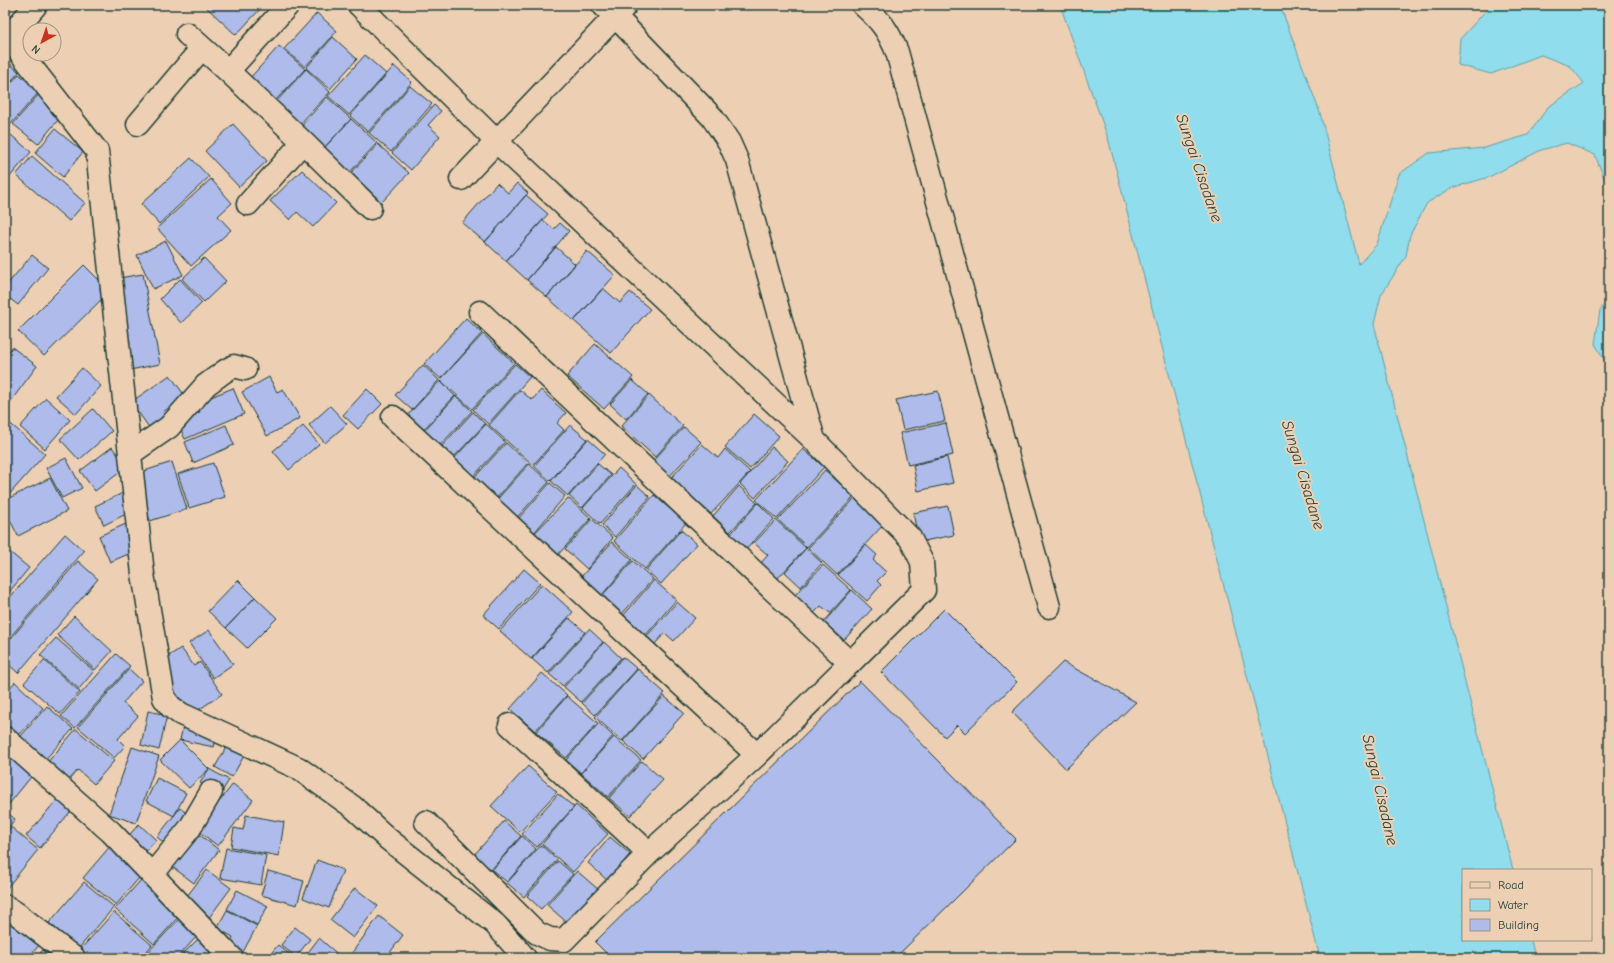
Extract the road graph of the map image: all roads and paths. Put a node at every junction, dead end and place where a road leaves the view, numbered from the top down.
1 (36, 5) edge
2 (288, 5) edge
3 (359, 5) edge
4 (863, 5) edge
5 (615, 9) edge
6 (7, 39) edge
7 (228, 70) junction
8 (138, 124) dead end
9 (303, 142) junction
10 (497, 142) junction
11 (460, 179) dead end
12 (248, 204) dead end
13 (370, 208) dead end
14 (480, 312) dead end
15 (245, 368) dead end
16 (392, 417) dead end
17 (814, 440) junction
18 (130, 454) junction
19 (1049, 607) dead end
20 (850, 663) junction
21 (510, 725) dead end
22 (5, 738) edge
23 (757, 755) junction
24 (211, 792) dead end
25 (426, 822) dead end
26 (649, 853) junction
27 (152, 875) junction
28 (5, 906) edge
29 (74, 958) edge
30 (232, 958) edge
31 (526, 958) edge

1 - 6 street
2 - 7 street
3 - 10 street
4 - 19 street
5 - 10 street
5 - 17 street
6 - 18 street
7 - 8 street
7 - 9 street
9 - 12 street
9 - 13 street
10 - 11 street
10 - 17 street
14 - 20 street
15 - 18 street
16 - 23 street
17 - 20 street
18 - 31 street
20 - 23 street
21 - 26 street
22 - 27 street
23 - 26 street
24 - 27 street
25 - 26 street
27 - 30 street
28 - 29 street

